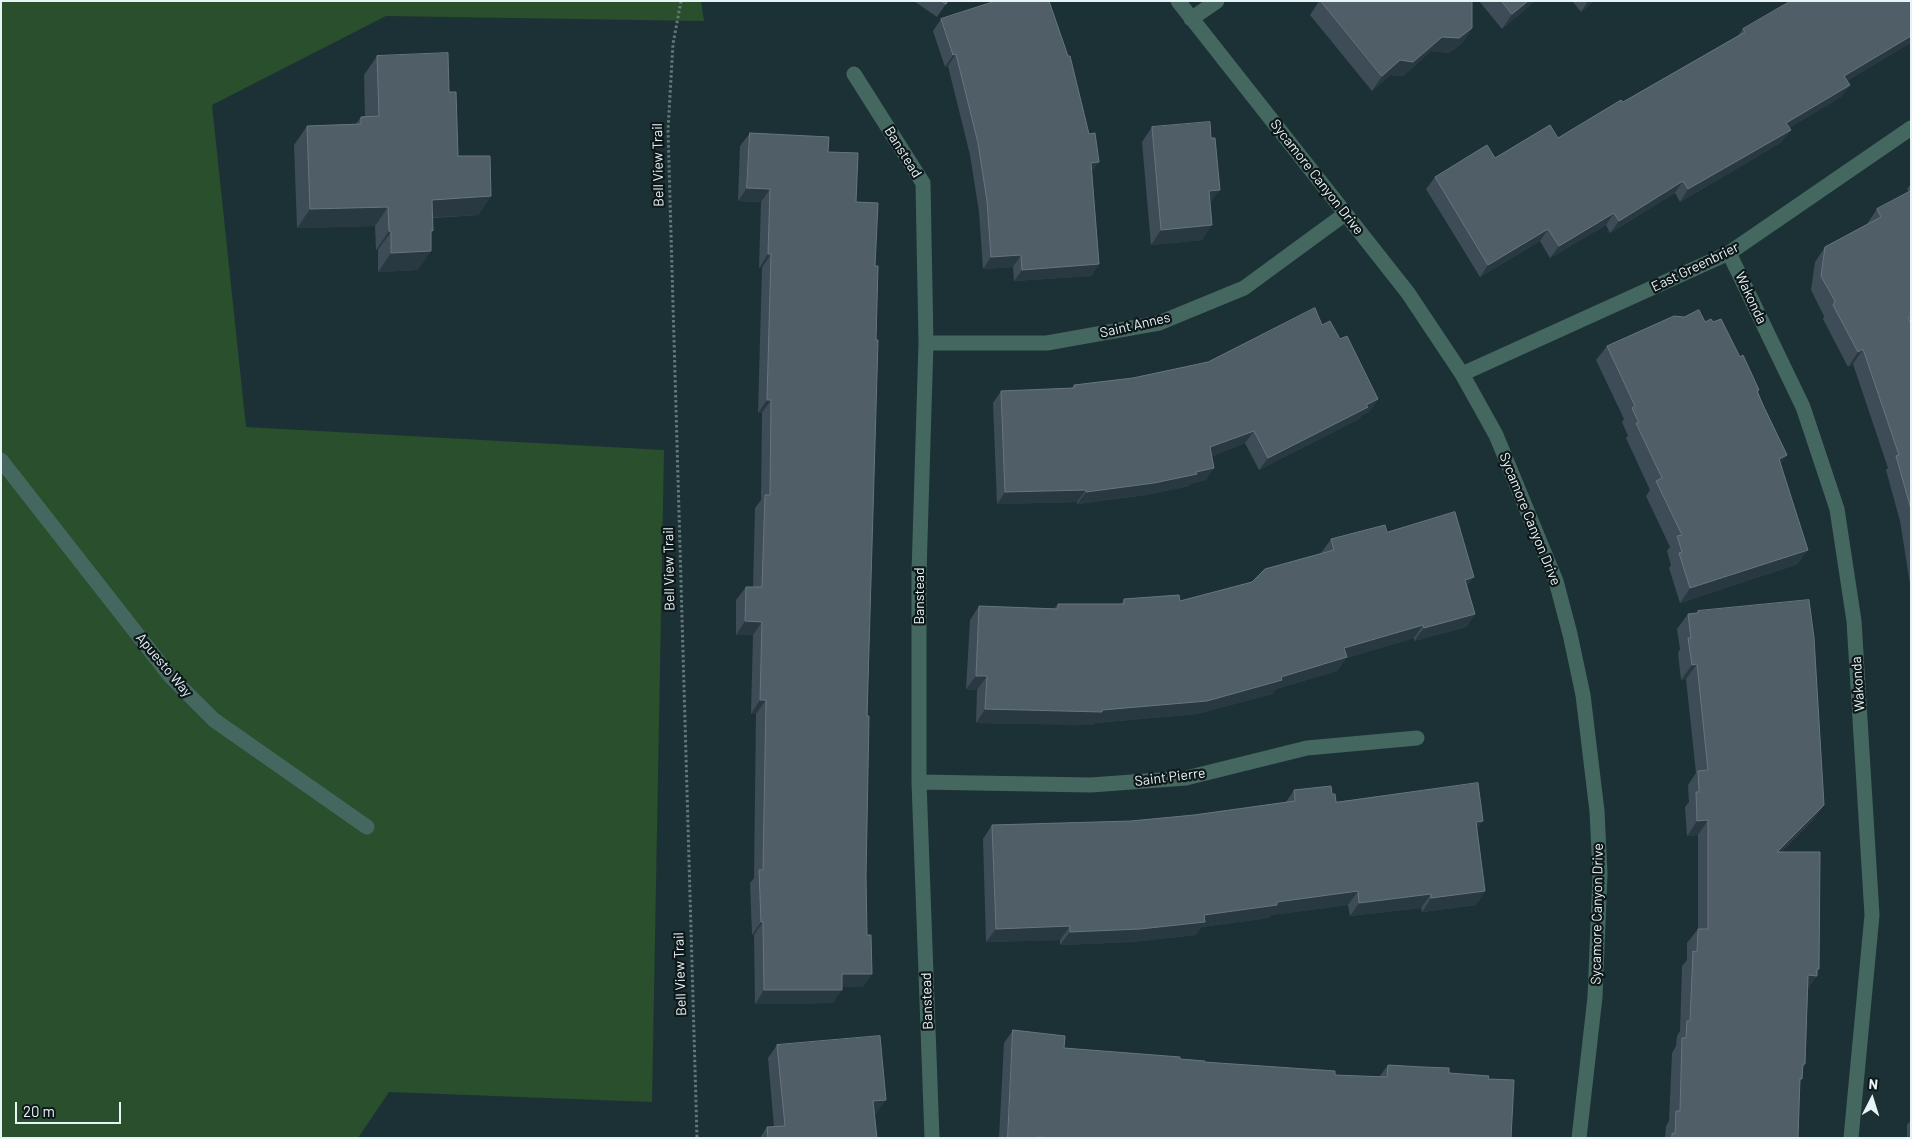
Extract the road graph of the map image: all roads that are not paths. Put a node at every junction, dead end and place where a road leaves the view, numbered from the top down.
1 (1178, 1) edge
2 (1217, 1) edge
3 (1191, 19) junction
4 (854, 74) dead end
5 (1911, 128) edge
6 (1345, 214) junction
7 (1730, 253) junction
8 (926, 343) junction
9 (1462, 374) junction
10 (1, 460) edge
11 (1417, 738) dead end
12 (919, 782) junction
13 (367, 827) dead end
14 (932, 1138) edge
15 (1579, 1138) edge
16 (1851, 1138) edge

1 - 3 street, Sycamore Canyon Drive
2 - 3 street
3 - 6 street, Sycamore Canyon Drive
4 - 8 street, Banstead
5 - 7 street, East Greenbrier
6 - 8 street, Saint Annes
6 - 9 street, Sycamore Canyon Drive
7 - 9 street, East Greenbrier
7 - 16 street, Wakonda
8 - 12 street, Banstead
9 - 15 street, Sycamore Canyon Drive
10 - 13 street, Apuesto Way
11 - 12 street, Saint Pierre
12 - 14 street, Banstead

